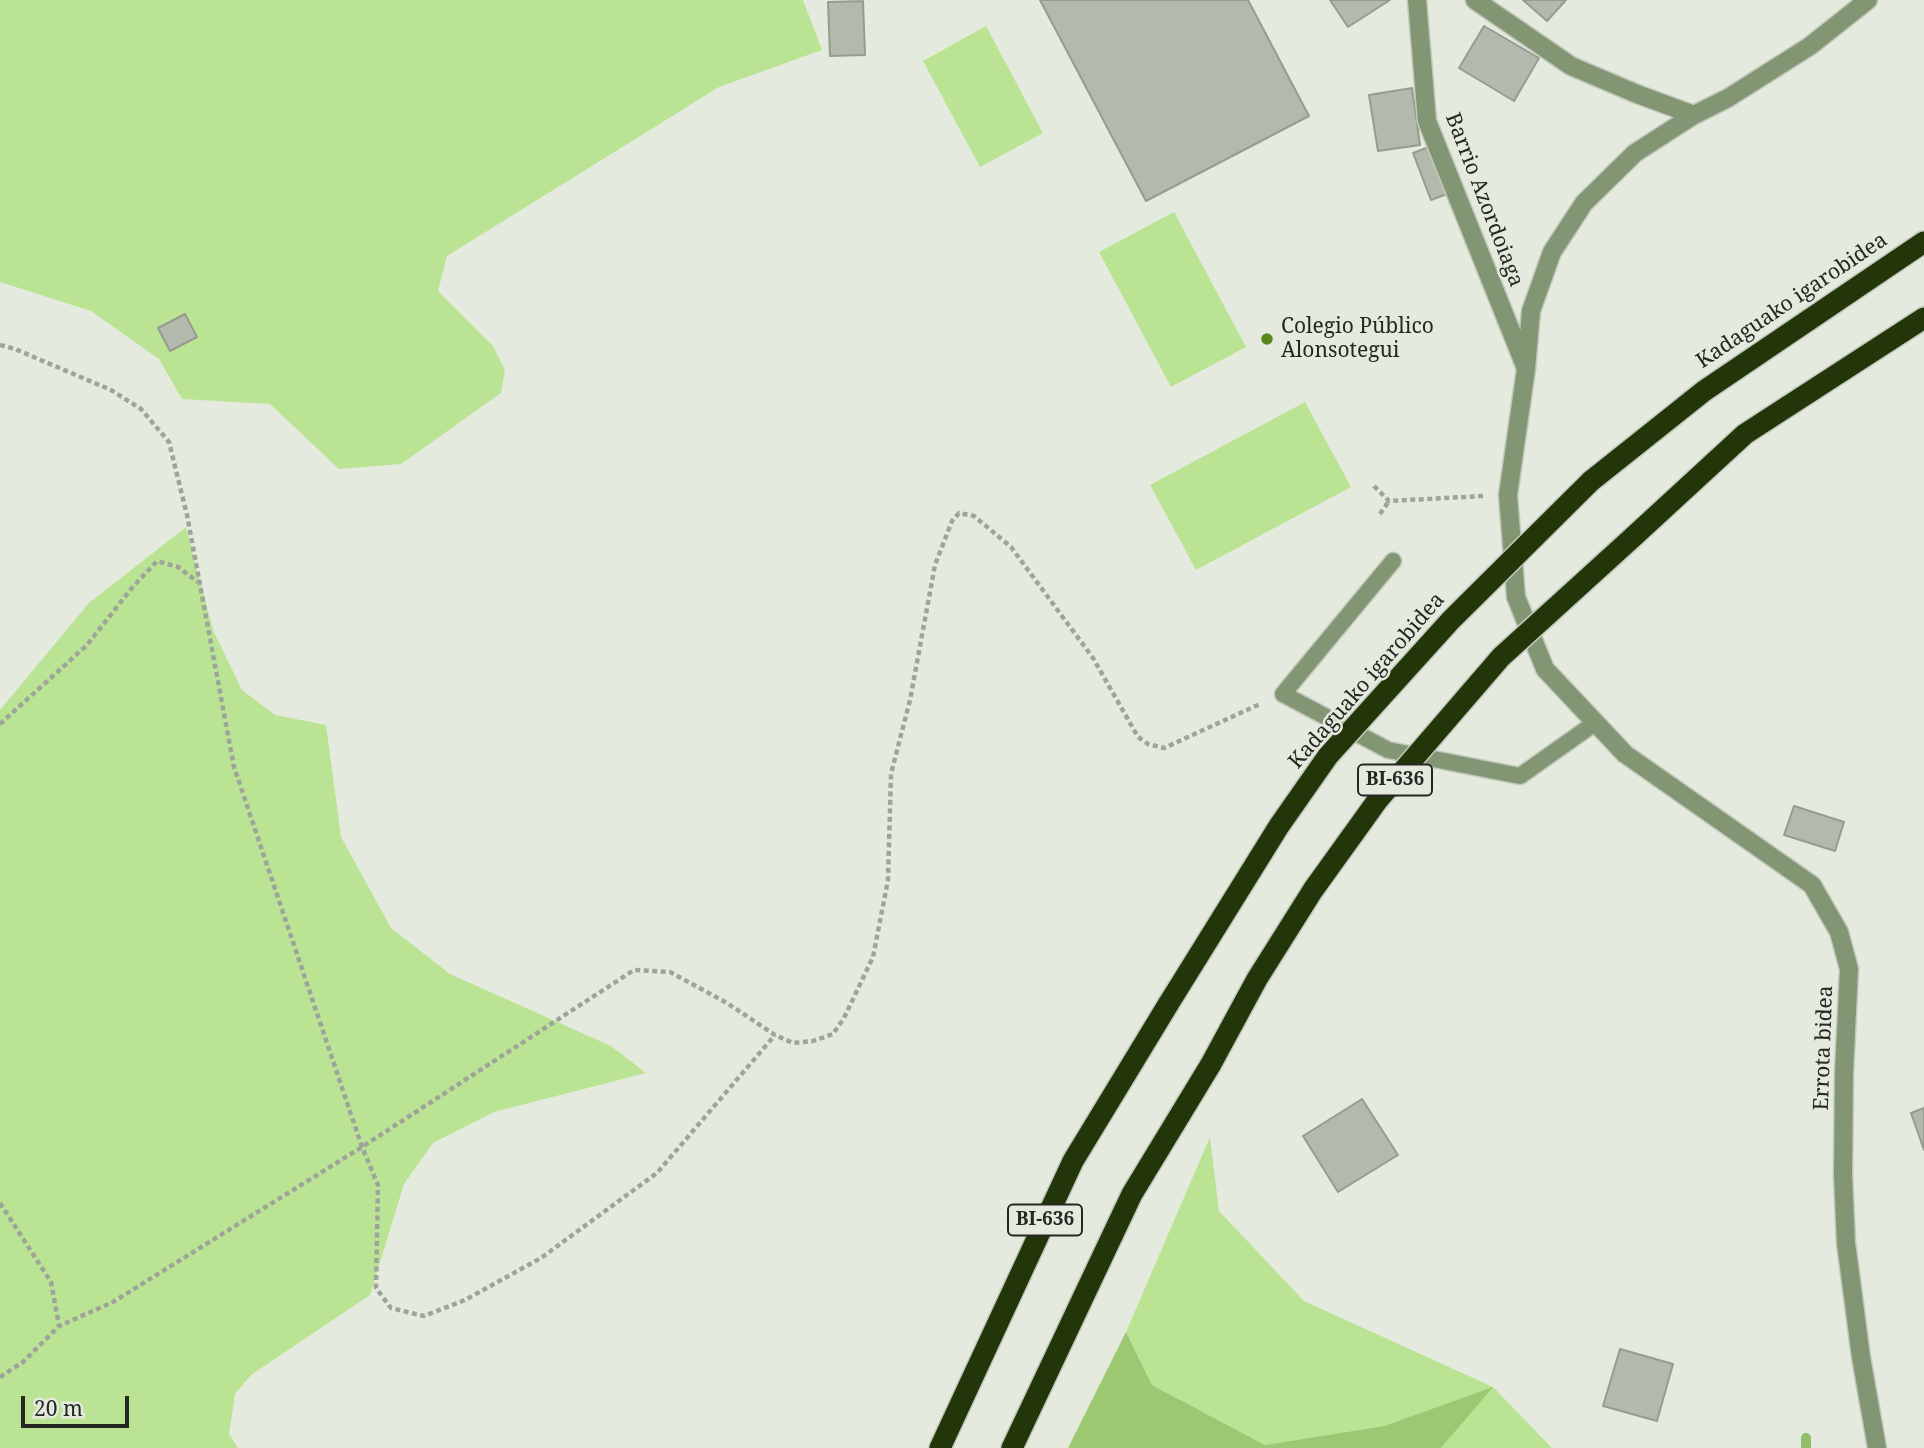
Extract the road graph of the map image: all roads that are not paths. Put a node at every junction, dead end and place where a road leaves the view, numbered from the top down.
1 (1417, 0) edge
2 (1475, 0) edge
3 (1868, 0) edge
4 (1695, 115) junction
5 (1924, 242) edge
6 (1924, 317) edge
7 (1526, 369) junction
8 (1394, 561) dead end
9 (1595, 723) junction
10 (1625, 754) joint
11 (940, 1448) edge
12 (1012, 1448) edge
13 (1877, 1448) edge

1 - 7 street, Barrio Azordoiaga
2 - 4 street
3 - 4 street, Barrio Azordoiaga
4 - 7 street, Barrio Azordoiaga
5 - 11 highway, Kadaguako igarobidea / BI-636, bridge
6 - 12 highway, BI-636, bridge
7 - 9 street, Barrio Azordoiaga
8 - 9 lane
9 - 10 street, Barrio Azordoiaga
10 - 13 street, Errota bidea

